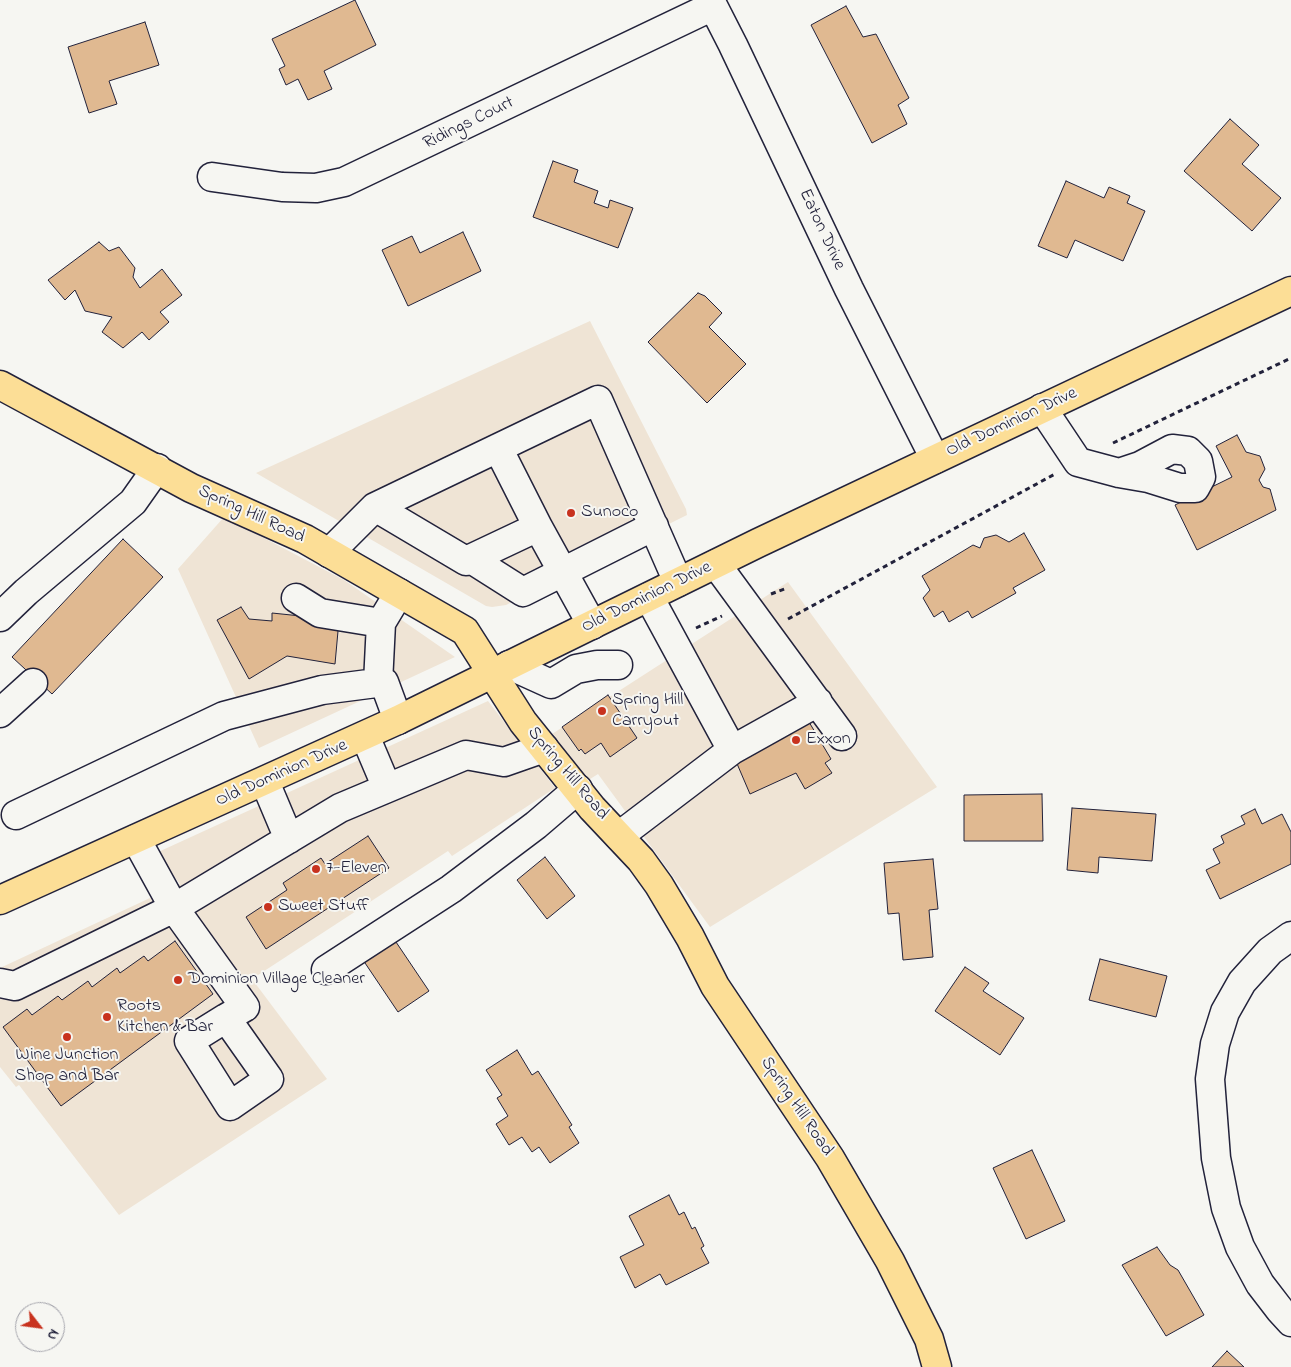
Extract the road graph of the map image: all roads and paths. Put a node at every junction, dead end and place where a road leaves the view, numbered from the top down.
1 (712, 3) edge
2 (212, 177) dead end
3 (1291, 291) edge
4 (1291, 358) edge
5 (0, 385) edge
6 (1042, 408) junction
7 (498, 448) junction
8 (935, 459) junction
9 (1078, 462) junction
10 (157, 468) junction
11 (1119, 473) dead end
12 (375, 507) junction
13 (654, 526) junction
14 (538, 527) junction
15 (329, 553) junction
16 (471, 559) junction
17 (716, 564) junction
18 (563, 573) junction
19 (678, 582) junction
20 (787, 588) dead end
21 (399, 593) junction
22 (648, 597) junction
23 (296, 598) dead end
24 (746, 604) junction
25 (0, 617) edge
26 (381, 624) junction
27 (592, 625) junction
28 (765, 631) junction
29 (672, 638) junction
30 (618, 665) dead end
31 (500, 669) junction
32 (34, 682) dead end
33 (378, 683) junction
34 (818, 702) junction
35 (0, 713) edge
36 (398, 720) junction
37 (365, 736) junction
38 (842, 736) dead end
39 (544, 748) junction
40 (732, 750) junction
41 (265, 782) junction
42 (388, 788) junction
43 (578, 789) junction
44 (16, 815) dead end
45 (619, 836) junction
46 (136, 839) junction
47 (289, 839) junction
48 (0, 900) edge
49 (174, 908) junction
50 (1291, 936) edge
51 (326, 970) dead end
52 (0, 983) edge
53 (226, 1018) dead end
54 (1291, 1322) edge
55 (937, 1367) edge

1 - 2 street, Ridings Court
1 - 8 street, Eaton Drive
3 - 6 main road, Old Dominion Drive
4 - 9 path
5 - 10 main road, Spring Hill Road
6 - 8 main road, Old Dominion Drive
6 - 9 street
7 - 12 street
7 - 13 street
7 - 14 street
8 - 17 main road, Old Dominion Drive
9 - 11 street
9 - 28 path
10 - 15 main road, Spring Hill Road
10 - 25 street
12 - 15 street
12 - 16 street
13 - 18 street
13 - 19 street
14 - 16 street
14 - 18 street
15 - 21 main road, Spring Hill Road
16 - 18 street
17 - 19 main road, Old Dominion Drive
17 - 24 street
18 - 27 street
19 - 22 main road, Old Dominion Drive
20 - 24 path
21 - 26 street
21 - 31 main road, Spring Hill Road
22 - 27 main road, Old Dominion Drive
22 - 29 street
23 - 26 street
24 - 28 street
24 - 29 path
26 - 33 street
27 - 31 main road, Old Dominion Drive
28 - 34 street
29 - 40 street
30 - 31 street
31 - 36 main road, Old Dominion Drive
31 - 39 main road, Spring Hill Road
32 - 35 street
33 - 36 street
33 - 44 street
34 - 38 street
34 - 40 street
36 - 37 main road, Old Dominion Drive
37 - 41 main road, Old Dominion Drive
37 - 42 street
39 - 42 street
39 - 43 main road, Spring Hill Road
40 - 45 street
41 - 46 main road, Old Dominion Drive
41 - 47 street
42 - 47 street
43 - 45 main road, Spring Hill Road
43 - 51 street
45 - 55 main road, Spring Hill Road
46 - 48 main road, Old Dominion Drive
46 - 49 street
47 - 49 street
49 - 52 street
49 - 53 street
50 - 54 street

